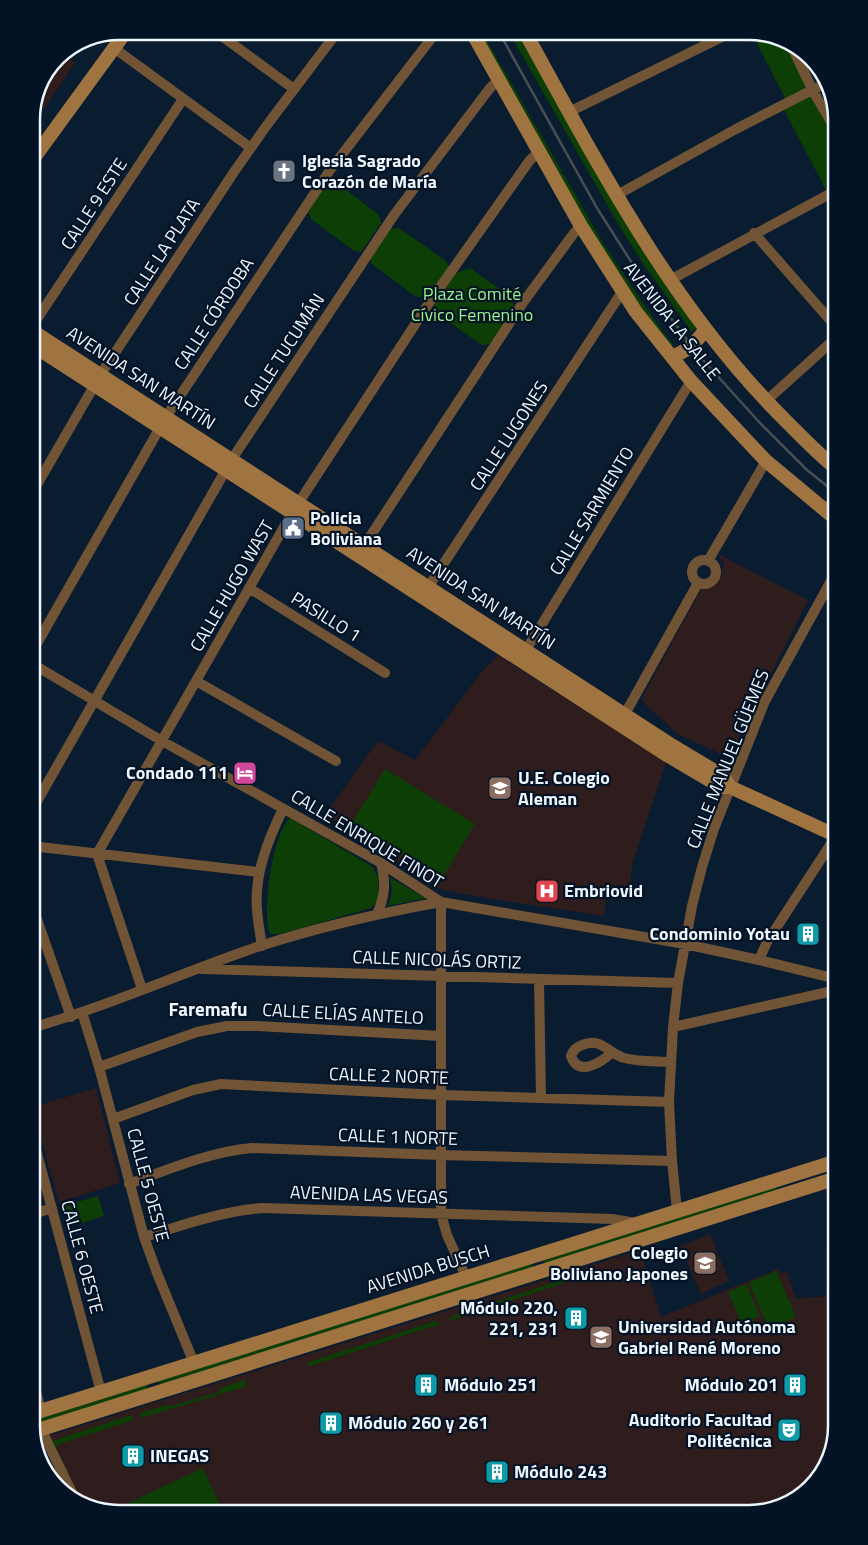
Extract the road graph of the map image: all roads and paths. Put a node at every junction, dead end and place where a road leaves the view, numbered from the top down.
1 (228, 40) edge
2 (332, 40) edge
3 (429, 40) edge
4 (476, 40) edge
5 (529, 40) edge
6 (716, 40) edge
7 (118, 43) edge
8 (795, 55) edge
9 (498, 80) junction
10 (821, 86) edge
11 (294, 89) junction
12 (813, 91) junction
13 (183, 99) junction
14 (569, 112) junction
15 (828, 116) edge
16 (251, 148) junction
17 (40, 150) edge
18 (540, 151) junction
19 (617, 195) junction
20 (828, 195) edge
21 (581, 226) junction
22 (754, 234) junction
23 (670, 280) junction
24 (622, 292) junction
25 (40, 315) edge
26 (828, 318) edge
27 (704, 335) junction
28 (40, 336) edge
29 (828, 345) edge
30 (40, 349) edge
31 (677, 356) junction
32 (98, 380) junction
33 (691, 381) junction
34 (766, 401) junction
35 (163, 422) junction
36 (828, 458) edge
37 (766, 461) junction
38 (229, 464) junction
39 (40, 480) edge
40 (295, 508) junction
41 (828, 513) edge
42 (361, 550) junction
43 (708, 561) junction
44 (698, 583) junction
45 (828, 586) edge
46 (249, 588) junction
47 (425, 592) junction
48 (40, 638) edge
49 (524, 654) junction
50 (40, 668) edge
51 (386, 673) dead end
52 (196, 681) junction
53 (95, 701) junction
54 (622, 719) junction
55 (162, 741) junction
56 (336, 762) dead end
57 (730, 787) junction
58 (40, 796) edge
59 (283, 809) junction
60 (828, 832) edge
61 (40, 847) edge
62 (828, 848) edge
63 (97, 854) junction
64 (381, 863) junction
65 (260, 872) junction
66 (441, 902) junction
67 (377, 914) junction
68 (40, 928) edge
69 (685, 944) junction
70 (262, 946) junction
71 (759, 960) junction
72 (196, 969) junction
73 (442, 977) junction
74 (828, 977) edge
75 (540, 980) junction
76 (678, 983) junction
77 (142, 989) junction
78 (828, 992) edge
79 (82, 1012) junction
80 (71, 1017) junction
81 (40, 1026) edge
82 (673, 1027) junction
83 (441, 1036) junction
84 (612, 1052) dead end
85 (671, 1062) junction
86 (99, 1067) junction
87 (441, 1095) junction
88 (541, 1097) junction
89 (669, 1102) junction
90 (113, 1119) junction
91 (440, 1155) junction
92 (672, 1161) junction
93 (828, 1163) edge
94 (828, 1164) edge
95 (40, 1172) edge
96 (828, 1181) edge
97 (129, 1184) junction
98 (788, 1192) junction
99 (52, 1208) junction
100 (677, 1211) junction
101 (40, 1212) edge
102 (441, 1214) junction
103 (597, 1219) junction
104 (639, 1223) junction
105 (600, 1236) junction
106 (144, 1237) junction
107 (537, 1255) junction
108 (542, 1270) junction
109 (466, 1277) junction
110 (194, 1363) junction
111 (148, 1377) junction
112 (101, 1392) junction
113 (154, 1394) junction
114 (40, 1411) edge
115 (40, 1429) edge
116 (42, 1438) edge
117 (67, 1485) edge

1 - 11 street
2 - 11 street, CALLE LA PLATA
3 - 35 street, CALLE CÓRDOBA
4 - 9 main road, AVENIDA LA SALLE
5 - 14 main road, AVENIDA LA SALLE
6 - 14 street
7 - 13 street
7 - 17 main road
8 - 12 street
9 - 18 main road, AVENIDA LA SALLE
9 - 38 street, CALLE TUCUMÁN
10 - 12 street
11 - 16 street, CALLE LA PLATA
12 - 15 street
12 - 19 street
13 - 16 street
13 - 25 street, CALLE 9 ESTE
14 - 19 main road, AVENIDA LA SALLE
16 - 32 street, CALLE LA PLATA
18 - 21 main road, AVENIDA LA SALLE
18 - 40 street, CALLE HUGO WAST
19 - 23 main road, AVENIDA LA SALLE
20 - 22 street
21 - 24 main road, AVENIDA LA SALLE
21 - 42 street
22 - 23 street
22 - 26 street
23 - 27 main road, AVENIDA LA SALLE
24 - 31 main road, AVENIDA LA SALLE
24 - 47 street, CALLE LUGONES
27 - 31 main road
27 - 34 main road, AVENIDA LA SALLE
28 - 32 main road, AVENIDA SAN MARTÍN
29 - 34 street
30 - 32 main road, AVENIDA SAN MARTÍN
31 - 33 main road, AVENIDA LA SALLE
32 - 35 main road, AVENIDA SAN MARTÍN
32 - 39 street, CALLE LA PLATA
33 - 37 main road, AVENIDA LA SALLE
33 - 49 street, CALLE SARMIENTO
34 - 36 main road, AVENIDA LA SALLE
35 - 38 main road, AVENIDA SAN MARTÍN
35 - 48 street, CALLE CÓRDOBA
37 - 41 main road, AVENIDA LA SALLE
37 - 43 street
38 - 40 main road, AVENIDA SAN MARTÍN
38 - 53 street, CALLE TUCUMÁN
40 - 42 main road, AVENIDA SAN MARTÍN
40 - 46 street, CALLE HUGO WAST
42 - 47 main road, AVENIDA SAN MARTÍN
43 - 44 street
43 - 44 street
44 - 54 street
45 - 57 street, CALLE MANUEL GÜEMES
46 - 51 street, PASILLO 1
46 - 52 street, CALLE HUGO WAST
47 - 49 main road, AVENIDA SAN MARTÍN
49 - 54 main road, AVENIDA SAN MARTÍN
50 - 53 street, CALLE ENRIQUE FINOT
52 - 55 street, CALLE HUGO WAST
52 - 56 street
53 - 55 street, CALLE ENRIQUE FINOT
53 - 58 street, CALLE TUCUMÁN
54 - 57 main road, AVENIDA SAN MARTÍN
55 - 59 street, CALLE ENRIQUE FINOT
55 - 63 street, CALLE HUGO WAST
57 - 60 main road, AVENIDA SAN MARTÍN
57 - 69 street, CALLE MANUEL GÜEMES
59 - 64 street, CALLE ENRIQUE FINOT
59 - 65 street
61 - 63 street
62 - 71 street
63 - 65 street
63 - 77 street
64 - 66 street, CALLE ENRIQUE FINOT
64 - 67 street
65 - 70 street
66 - 67 street, CALLE NICOLÁS ORTIZ
66 - 69 street, CALLE ENRIQUE FINOT
66 - 73 street
67 - 70 street, CALLE NICOLÁS ORTIZ
68 - 80 street
69 - 71 street, CALLE ENRIQUE FINOT
69 - 76 street, CALLE MANUEL GÜEMES
70 - 72 street, CALLE NICOLÁS ORTIZ
71 - 74 street, CALLE ENRIQUE FINOT
72 - 73 street, CALLE NICOLÁS ORTIZ
72 - 77 street, CALLE NICOLÁS ORTIZ
73 - 75 street, CALLE NICOLÁS ORTIZ
73 - 83 street
75 - 76 street, CALLE NICOLÁS ORTIZ
75 - 88 street
76 - 82 street, CALLE MANUEL GÜEMES
77 - 79 street, CALLE NICOLÁS ORTIZ
78 - 82 street
79 - 80 street, CALLE NICOLÁS ORTIZ
79 - 86 street, CALLE 5 OESTE
80 - 81 street, CALLE NICOLÁS ORTIZ
82 - 85 street, CALLE MANUEL GÜEMES
83 - 86 street, CALLE ELÍAS ANTELO
83 - 87 street
84 - 85 street
85 - 89 street, CALLE MANUEL GÜEMES
86 - 90 street, CALLE 5 OESTE
87 - 88 street, CALLE 2 NORTE
87 - 90 street, CALLE 2 NORTE
87 - 91 street
88 - 89 street, CALLE 2 NORTE
89 - 92 street, CALLE MANUEL GÜEMES
90 - 97 street, CALLE 5 OESTE
91 - 92 street, CALLE 1 NORTE
91 - 97 street, CALLE 1 NORTE
91 - 102 street
92 - 100 street, CALLE MANUEL GÜEMES
93 - 100 main road, AVENIDA BUSCH
94 - 98 main road
95 - 99 street, CALLE 6 OESTE
96 - 98 main road, AVENIDA BUSCH
97 - 106 street, CALLE 5 OESTE
98 - 108 main road, AVENIDA BUSCH
99 - 101 street
99 - 112 street, CALLE 6 OESTE
100 - 104 main road, AVENIDA BUSCH
102 - 103 street, AVENIDA LAS VEGAS
102 - 106 street, AVENIDA LAS VEGAS
102 - 109 street
103 - 104 street, AVENIDA LAS VEGAS
103 - 105 street
104 - 105 main road, AVENIDA BUSCH
105 - 107 main road, AVENIDA BUSCH
106 - 110 street, CALLE 5 OESTE
107 - 108 main road
107 - 109 main road, AVENIDA BUSCH
108 - 113 main road, AVENIDA BUSCH
109 - 110 main road, AVENIDA BUSCH
110 - 111 main road, AVENIDA BUSCH
111 - 112 main road, AVENIDA BUSCH
111 - 113 main road
112 - 114 main road, AVENIDA BUSCH
113 - 115 main road, AVENIDA BUSCH
116 - 117 street

